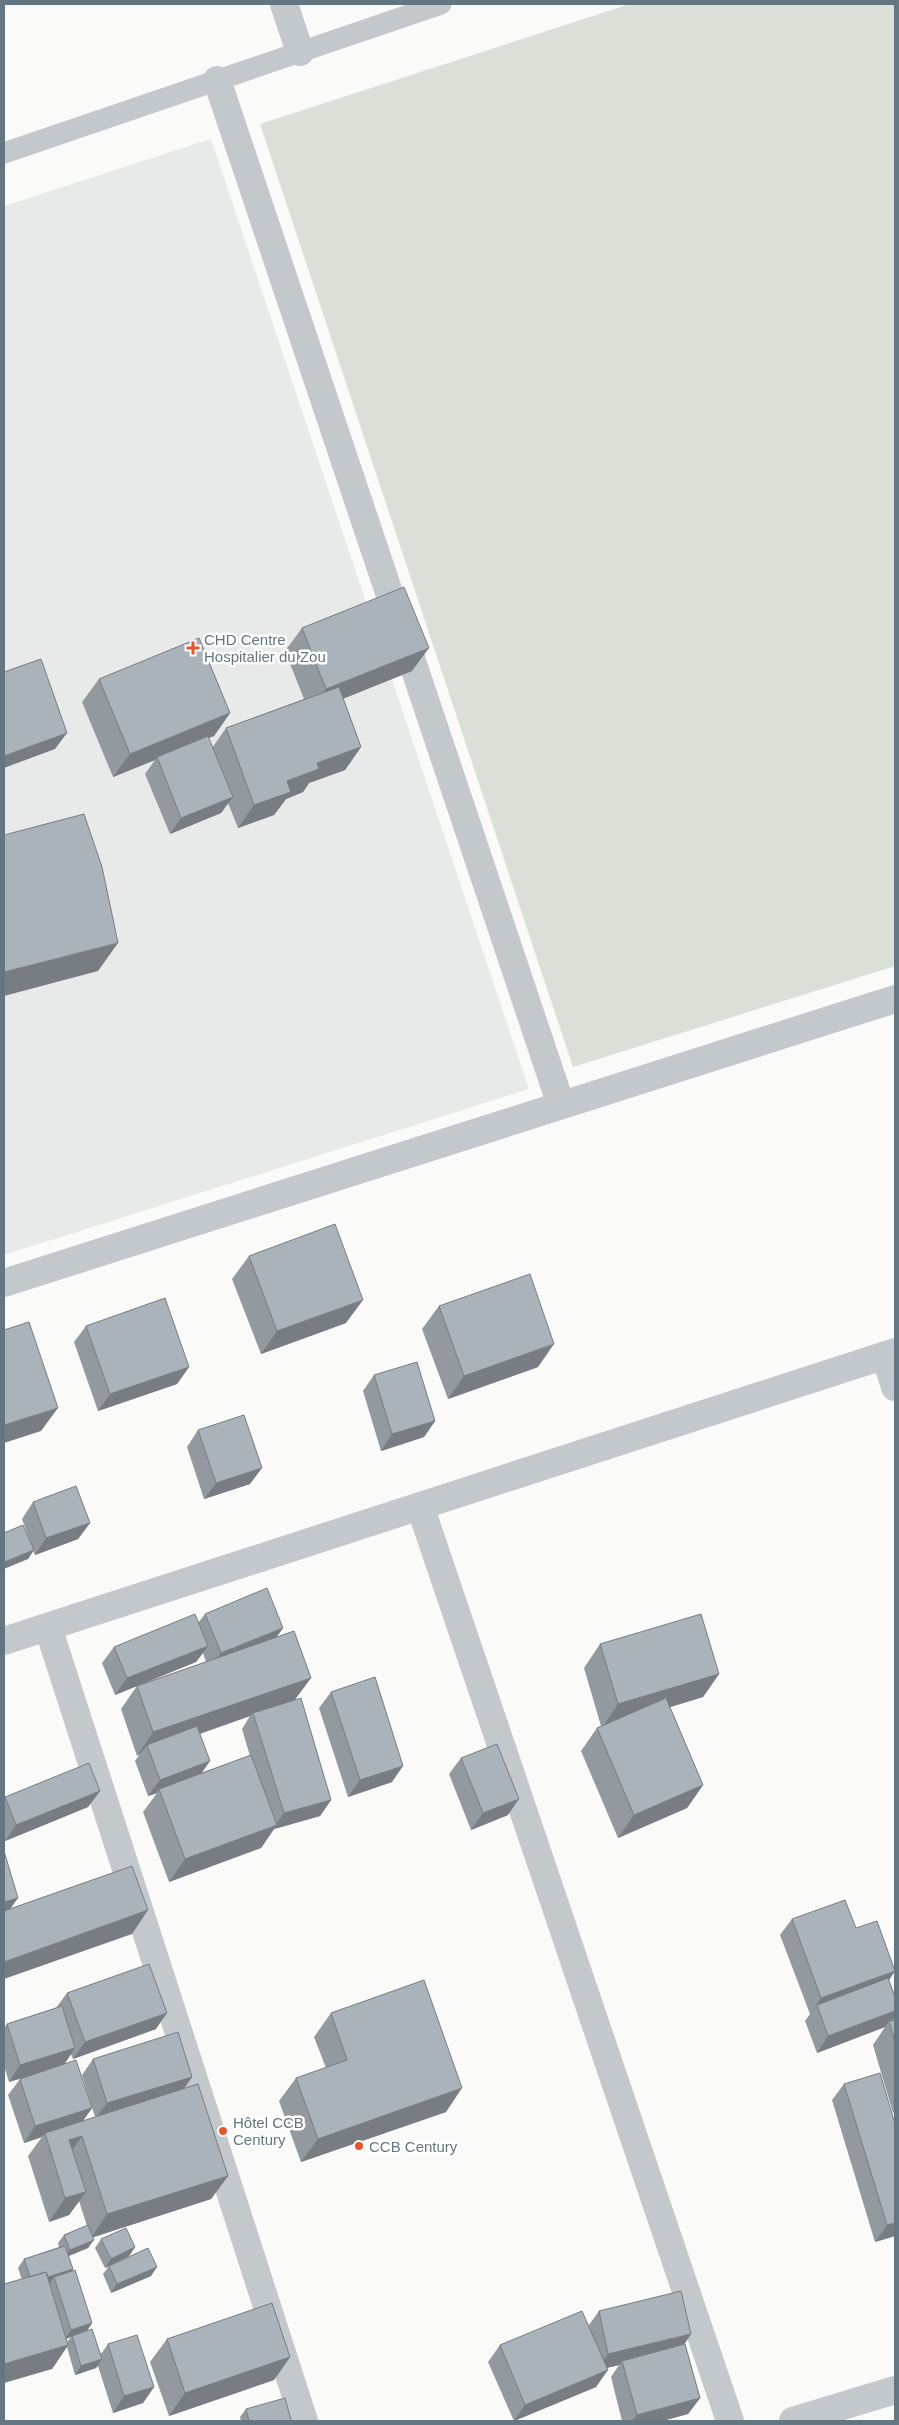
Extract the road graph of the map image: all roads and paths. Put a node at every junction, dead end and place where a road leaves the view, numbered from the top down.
1 (284, 4) edge
2 (442, 4) edge
3 (300, 52) junction
4 (217, 80) junction
5 (4, 153) edge
6 (895, 998) edge
7 (561, 1105) junction
8 (4, 1283) edge
9 (890, 1354) edge
10 (895, 1387) edge
11 (420, 1506) junction
12 (48, 1627) junction
13 (4, 1641) edge
14 (895, 2390) edge
15 (304, 2421) edge
16 (730, 2421) edge
17 (793, 2421) edge

1 - 3 street
2 - 3 lane
3 - 4 lane
4 - 5 lane
4 - 7 street
6 - 7 street
7 - 8 street
9 - 10 street
9 - 11 street
11 - 12 street
11 - 16 street
12 - 13 street
12 - 15 street
14 - 17 street

